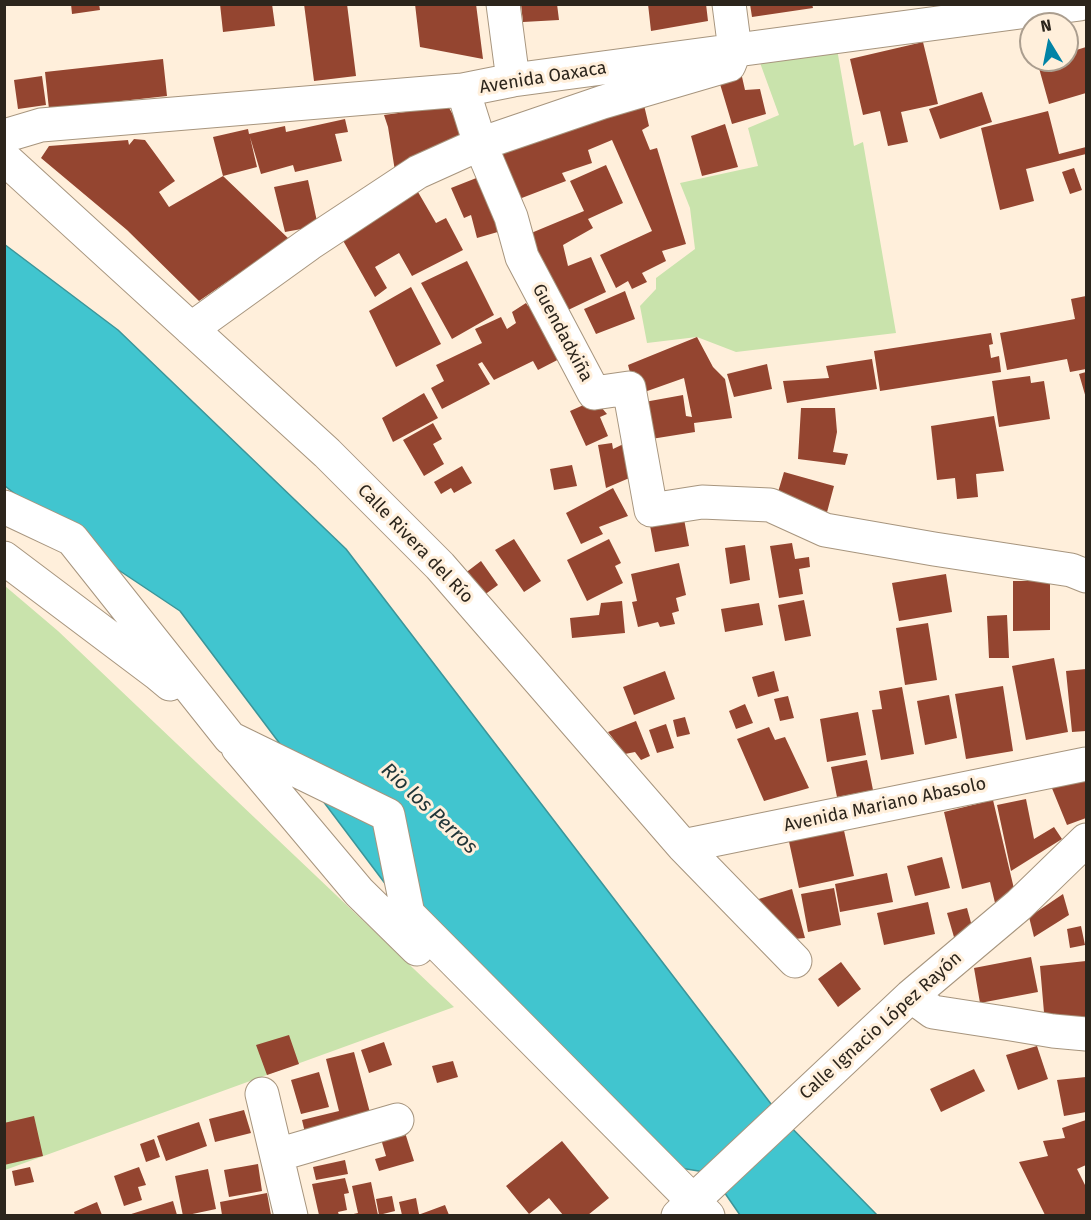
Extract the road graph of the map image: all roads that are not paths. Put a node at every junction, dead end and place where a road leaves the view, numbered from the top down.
1 (503, 4) edge
2 (729, 4) edge
3 (1080, 4) edge
4 (735, 50) junction
5 (513, 80) junction
6 (463, 90) junction
7 (4, 136) edge
8 (480, 144) junction
9 (4, 158) edge
10 (191, 329) junction
11 (4, 507) edge
12 (4, 558) edge
13 (1086, 576) edge
14 (230, 738) junction
15 (1086, 764) edge
16 (1086, 840) edge
17 (684, 846) junction
18 (795, 961) dead end
19 (911, 996) junction
20 (1086, 1034) edge
21 (262, 1094) dead end
22 (397, 1120) dead end
23 (277, 1155) junction
24 (690, 1210) edge
25 (291, 1215) edge

1 - 5 street
2 - 4 street
3 - 4 street, Avenida Oaxaca
4 - 5 street, Avenida Oaxaca
4 - 8 street
5 - 6 street, Avenida Oaxaca
6 - 7 street, Avenida Oaxaca
6 - 8 street, Guendadxiña
8 - 10 street
8 - 13 street, Guendadxiña
9 - 10 street, Calle Rivera del Río
10 - 17 street, Calle Rivera del Río
11 - 14 street
12 - 14 street
14 - 24 street
14 - 24 street
15 - 17 street, Avenida Mariano Abasolo
16 - 19 street, Calle Ignacio López Rayón
17 - 18 street, Calle Rivera del Río
19 - 20 street
19 - 24 street, Calle Ignacio López Rayón
21 - 23 street
22 - 23 street
23 - 25 street

